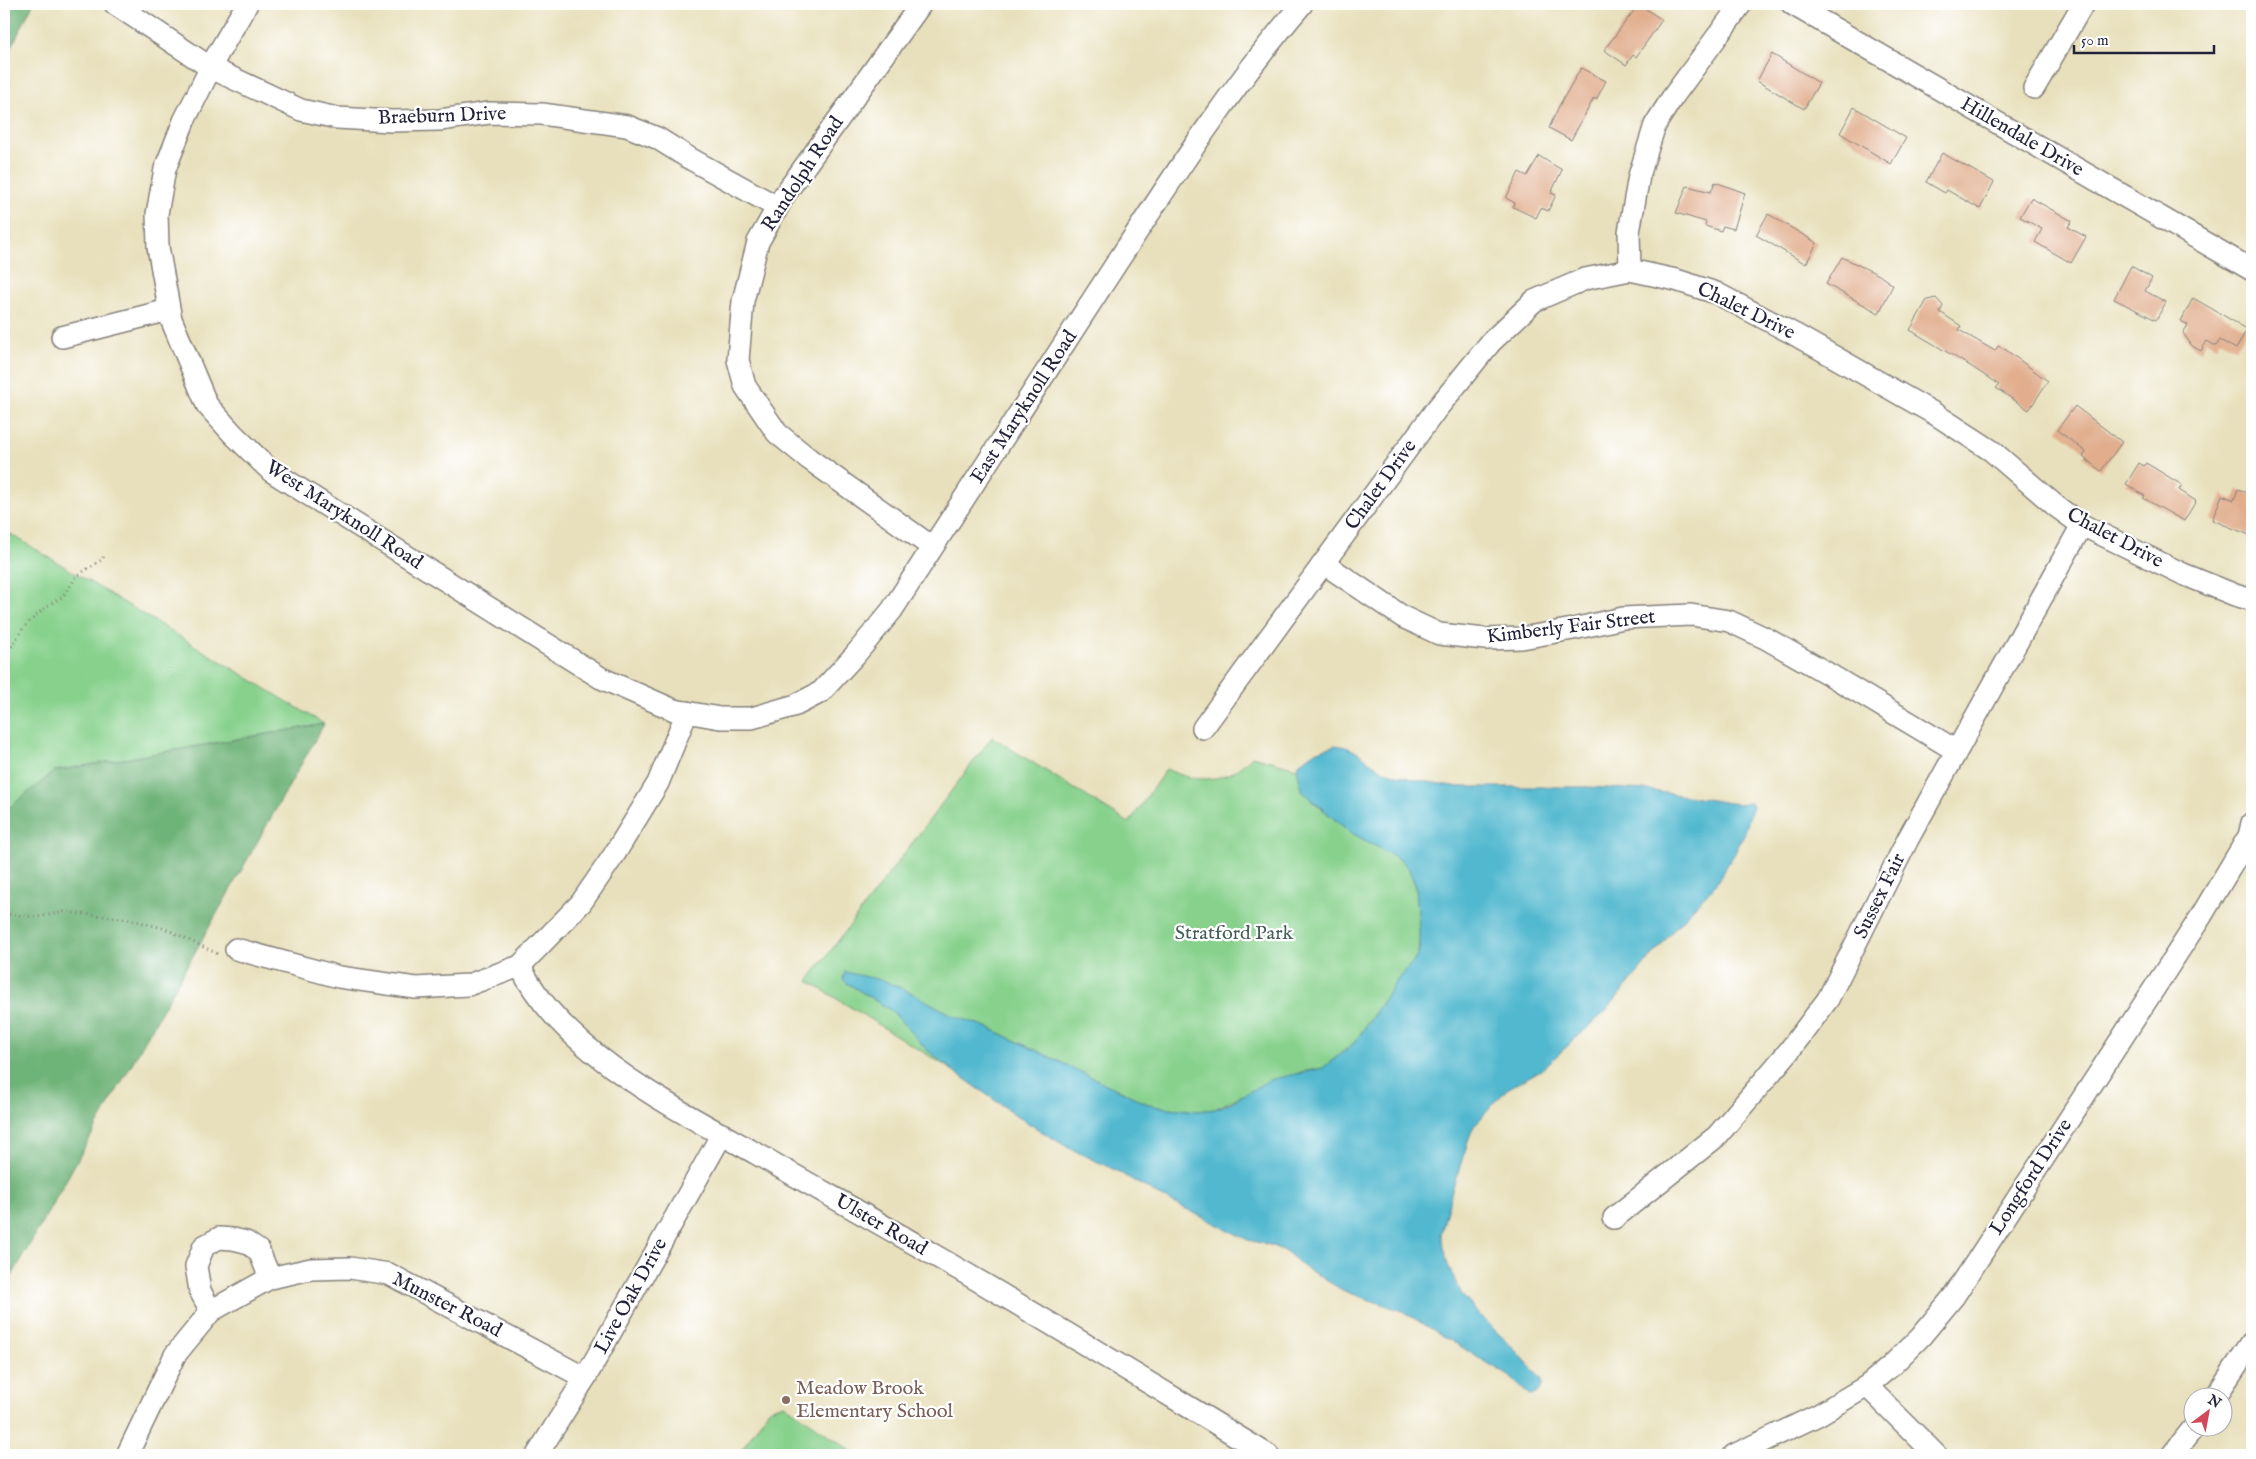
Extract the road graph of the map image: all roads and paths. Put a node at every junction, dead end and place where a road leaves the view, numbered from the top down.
1 (115, 4) edge
2 (247, 4) edge
3 (921, 4) edge
4 (1302, 4) edge
5 (1741, 4) edge
6 (1792, 4) edge
7 (2083, 4) edge
8 (211, 68) junction
9 (2034, 88) dead end
10 (777, 208) junction
11 (1630, 270) junction
12 (2252, 270) edge
13 (169, 310) junction
14 (62, 337) dead end
15 (2082, 525) junction
16 (932, 547) junction
17 (104, 554) dead end
18 (1323, 563) junction
19 (2252, 600) edge
20 (4, 653) edge
21 (687, 712) junction
22 (1203, 728) dead end
23 (1955, 750) junction
24 (2252, 823) edge
25 (4, 914) edge
26 (236, 949) joint
27 (520, 966) junction
28 (722, 1134) junction
29 (1614, 1218) dead end
30 (270, 1278) junction
31 (211, 1311) junction
32 (2252, 1342) edge
33 (585, 1378) junction
34 (1867, 1386) junction
35 (2223, 1386) edge
36 (2187, 1436) edge
37 (127, 1455) edge
38 (538, 1455) edge
39 (1268, 1455) edge
40 (1734, 1455) edge
41 (1936, 1455) edge
42 (2172, 1455) edge

1 - 8 street, Braeburn Drive
2 - 8 street, West Maryknoll Road
3 - 10 street, Randolph Road
4 - 16 street, East Maryknoll Road
5 - 11 street
6 - 12 street, Hillendale Drive
7 - 9 street
8 - 10 street, Braeburn Drive
8 - 13 street, West Maryknoll Road
10 - 16 street, Randolph Road
11 - 15 street, Chalet Drive
11 - 18 street, Chalet Drive
13 - 14 street
13 - 21 street, West Maryknoll Road
15 - 19 street, Chalet Drive
15 - 23 street, Sussex Fair
16 - 21 street, East Maryknoll Road
17 - 20 path
18 - 22 street, Chalet Drive
18 - 23 street, Kimberly Fair Street
21 - 27 street
23 - 29 street, Sussex Fair
24 - 34 street, Longford Drive
25 - 26 path
26 - 27 street
27 - 28 street, Ulster Road
28 - 33 street, Live Oak Drive
28 - 39 street, Ulster Road
30 - 31 street, Munster Road
30 - 31 street
30 - 33 street, Munster Road
31 - 37 street, Munster Road
32 - 35 street
33 - 38 street, Live Oak Drive
34 - 40 street, Longford Drive
34 - 41 street
36 - 42 street

